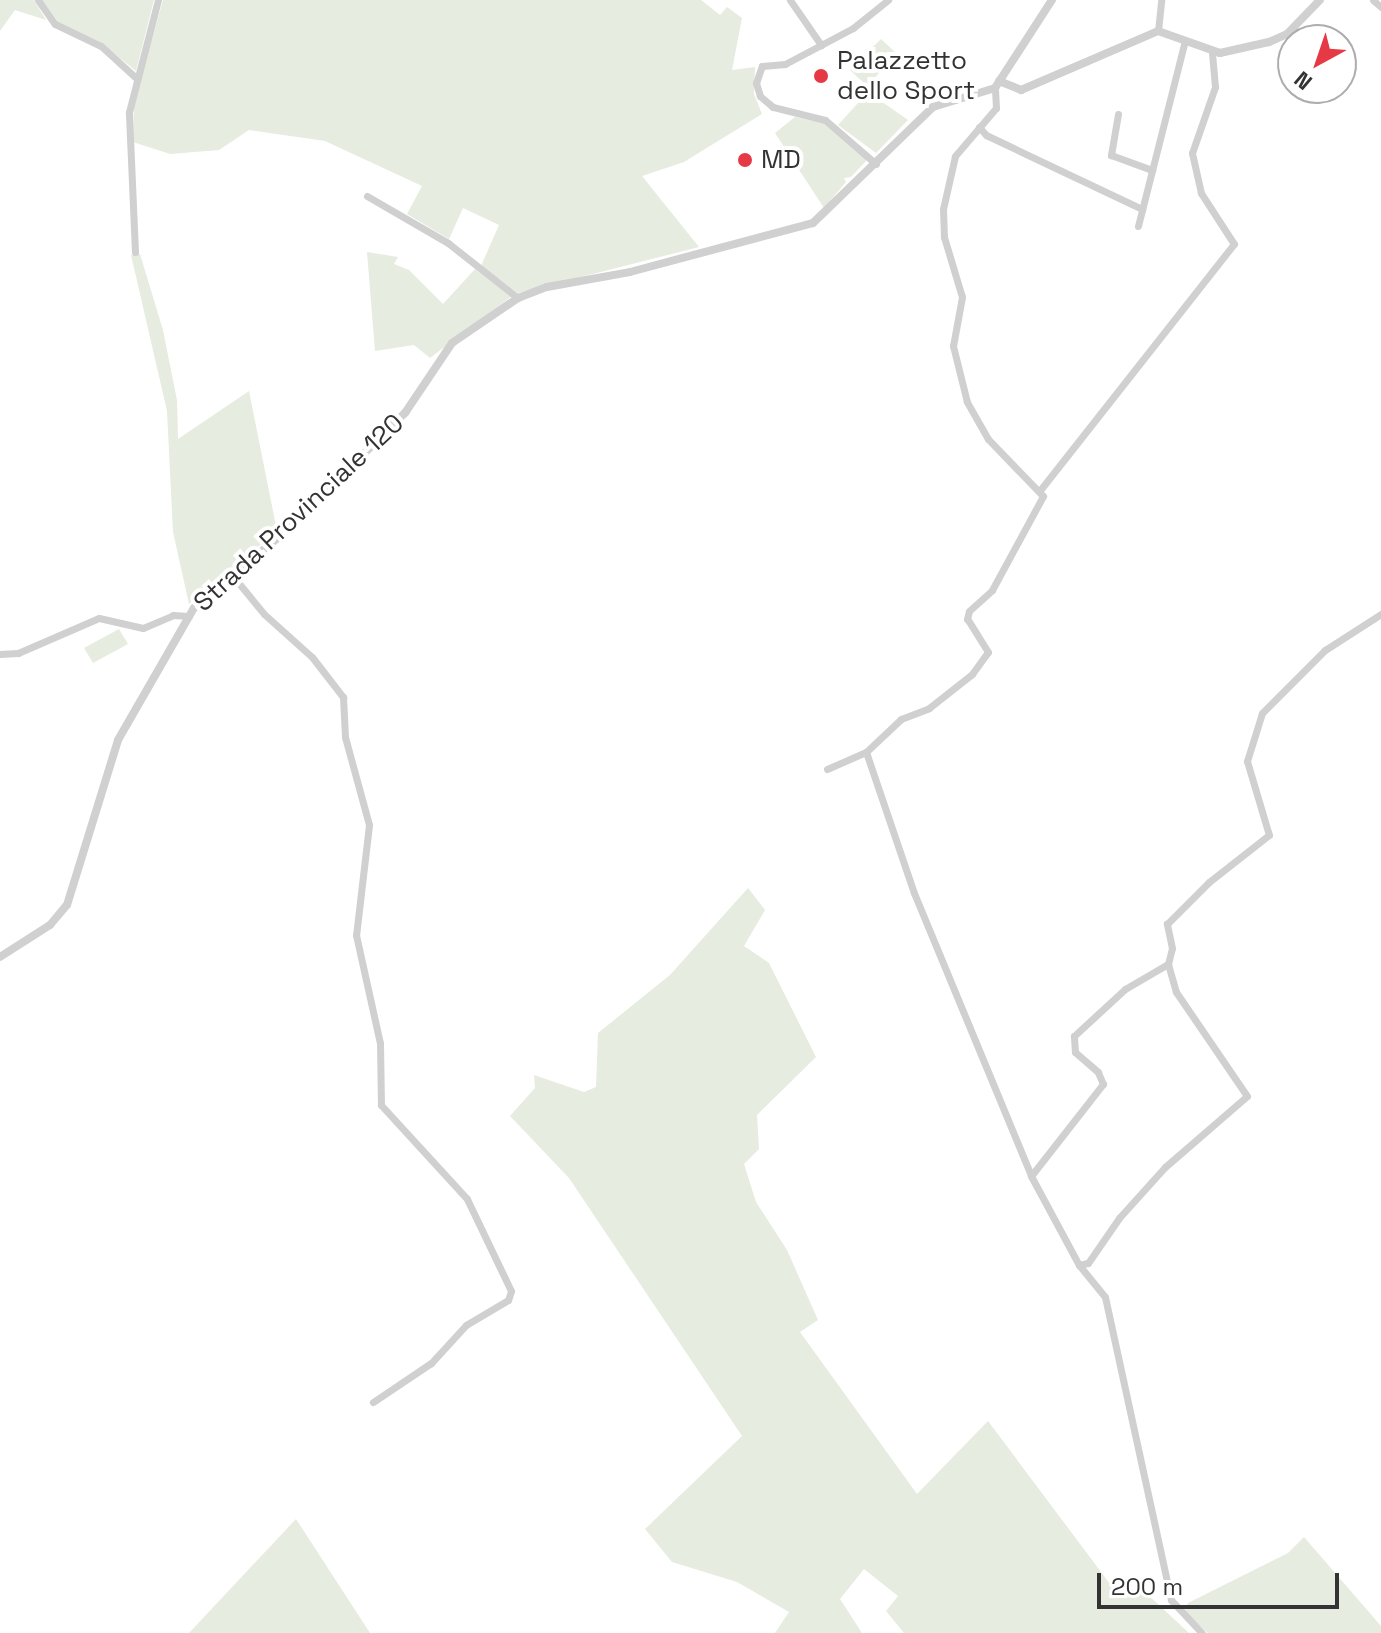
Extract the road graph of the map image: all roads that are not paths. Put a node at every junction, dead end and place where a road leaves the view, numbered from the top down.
1 (38, 0) edge
2 (158, 0) edge
3 (790, 0) edge
4 (888, 0) edge
5 (1052, 0) edge
6 (1161, 0) edge
7 (1320, 0) edge
8 (1373, 0) edge
9 (1381, 7) edge
10 (1158, 31) junction
11 (1184, 44) junction
12 (821, 45) junction
13 (1212, 53) junction
14 (136, 78) junction
15 (997, 85) junction
16 (1118, 114) dead end
17 (979, 127) junction
18 (876, 164) junction
19 (1152, 170) junction
20 (367, 196) dead end
21 (1142, 209) junction
22 (1138, 226) dead end
23 (135, 252) dead end
24 (518, 298) junction
25 (1041, 489) junction
26 (232, 575) junction
27 (1381, 614) edge
28 (189, 616) junction
29 (0, 654) edge
30 (866, 752) junction
31 (827, 769) dead end
32 (0, 957) edge
33 (1168, 964) junction
34 (1031, 1176) junction
35 (1079, 1265) junction
36 (373, 1402) dead end
37 (1202, 1633) edge

1 - 14 street
2 - 14 street
3 - 12 street
4 - 12 street
5 - 15 street
6 - 10 street
7 - 13 street
8 - 9 street
10 - 11 street
10 - 15 street
11 - 13 street
11 - 19 street
12 - 18 street
13 - 25 street
14 - 23 street
15 - 17 street
15 - 18 street, Strada Provinciale 120
16 - 19 street
17 - 21 street
17 - 25 street
18 - 24 street, Strada Provinciale 120
19 - 21 street
20 - 24 street
21 - 22 street
24 - 26 street, Strada Provinciale 120
25 - 30 street
26 - 28 street, Strada Provinciale 120
26 - 36 street
27 - 33 street
28 - 29 street
28 - 32 street, Strada Provinciale 120
30 - 31 street
30 - 34 street
33 - 34 street
33 - 35 street
34 - 35 street
35 - 37 street

